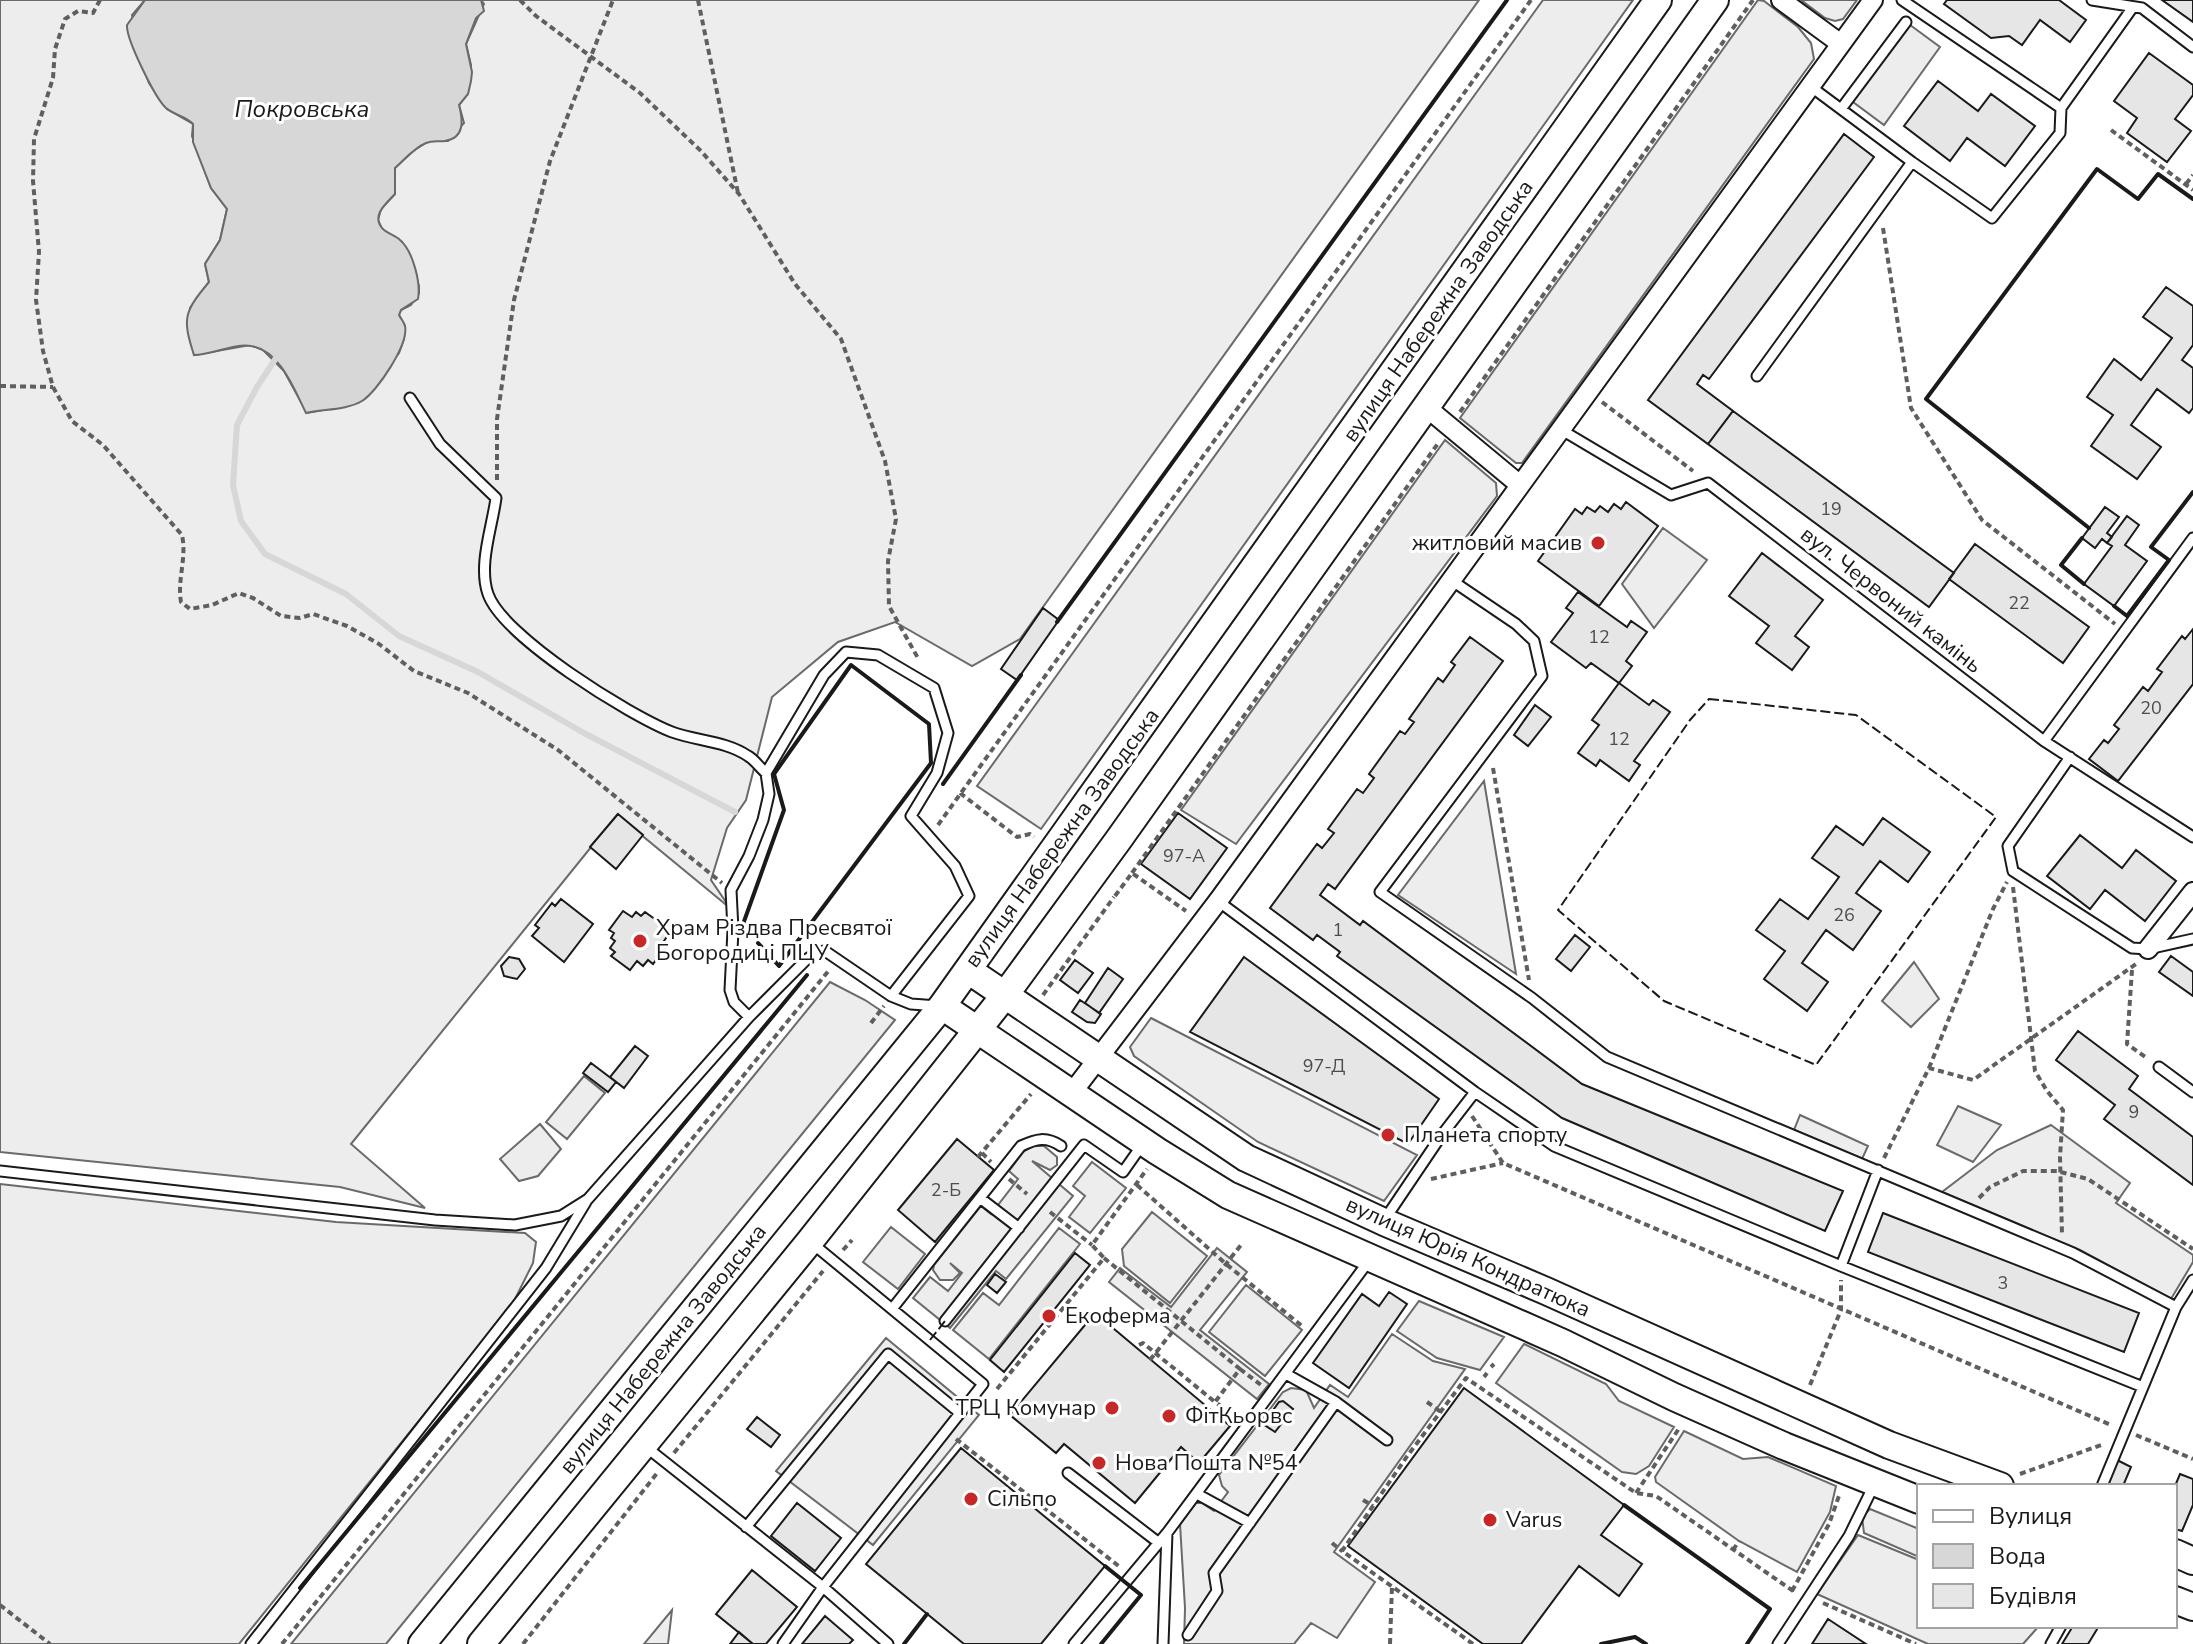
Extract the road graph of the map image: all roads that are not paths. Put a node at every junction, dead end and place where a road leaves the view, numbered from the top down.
1 (1658, 0) edge
2 (1715, 0) edge
3 (1781, 0) edge
4 (1873, 0) edge
5 (1902, 0) edge
6 (2092, 0) edge
7 (2133, 7) junction
8 (1906, 22) dead end
9 (1841, 44) junction
10 (2193, 47) edge
11 (1810, 86) junction
12 (2061, 108) junction
13 (1841, 109) junction
14 (1912, 162) junction
15 (1757, 376) dead end
16 (410, 398) dead end
17 (1426, 407) junction
18 (1560, 429) junction
19 (1520, 485) junction
20 (2193, 538) edge
21 (1451, 580) junction
22 (2044, 741) junction
23 (2070, 757) junction
24 (766, 773) junction
25 (2193, 837) edge
26 (2193, 892) edge
27 (1218, 901) junction
28 (2193, 939) edge
29 (2148, 949) junction
30 (968, 970) junction
31 (1005, 995) junction
32 (891, 996) junction
33 (942, 1006) junction
34 (749, 1017) junction
35 (979, 1030) junction
36 (1099, 1058) junction
37 (2159, 1067) road end
38 (1475, 1092) junction
39 (2193, 1092) edge
40 (1071, 1094) junction
41 (1061, 1146) dead end
42 (1146, 1153) junction
43 (1878, 1170) junction
44 (0, 1171) edge
45 (980, 1198) junction
46 (588, 1199) junction
47 (1384, 1222) junction
48 (1019, 1228) junction
49 (810, 1241) junction
50 (1370, 1259) junction
51 (1841, 1266) junction
52 (2193, 1280) edge
53 (1581, 1306) junction
54 (2176, 1307) junction
55 (892, 1309) junction
56 (945, 1321) dead end
57 (1563, 1343) junction
58 (1286, 1374) junction
59 (2143, 1387) junction
60 (1336, 1402) junction
61 (960, 1413) junction
62 (1387, 1440) dead end
63 (643, 1445) junction
64 (1068, 1473) dead end
65 (1875, 1483) junction
66 (1987, 1484) edge
67 (2103, 1484) edge
68 (1197, 1494) junction
69 (1917, 1499) edge
70 (1250, 1523) junction
71 (746, 1527) junction
72 (1167, 1533) junction
73 (1159, 1543) junction
74 (823, 1587) junction
75 (1188, 1635) dead end
76 (251, 1644) edge
77 (422, 1644) edge
78 (481, 1644) edge
79 (783, 1644) edge
80 (888, 1644) edge
81 (1074, 1644) edge
82 (1163, 1644) edge
83 (1778, 1644) edge

1 - 30 main road, вулиця Набережна Заводська
2 - 17 main road, вулиця Набережна Заводська
3 - 9 street
4 - 9 street
5 - 12 lane
6 - 7 lane
7 - 10 lane
7 - 12 lane
8 - 13 lane
9 - 11 street
11 - 13 lane
11 - 18 street
12 - 14 lane
13 - 14 lane
14 - 15 lane
16 - 24 lane
17 - 19 street
17 - 31 main road, вулиця Набережна Заводська
18 - 19 street
18 - 22 lane, вул. Червоний камінь
19 - 21 street
20 - 22 lane
21 - 27 street
21 - 43 lane
22 - 23 lane, вул. Червоний камінь
23 - 25 lane, вул. Червоний камінь
23 - 29 lane
24 - 32 lane
24 - 34 lane
26 - 29 street
27 - 36 street
27 - 38 lane
28 - 29 lane
30 - 31 main road, вулиця Юрія Кондратюка
30 - 33 main road, вулиця Набережна Заводська
31 - 35 main road, вулиця Набережна Заводська
31 - 36 main road, вулиця Юрія Кондратюка
32 - 33 lane
32 - 34 lane
33 - 35 main road, вулиця Юрія Кондратюка
33 - 77 main road, вулиця Набережна Заводська
34 - 46 lane
35 - 40 main road, вулиця Юрія Кондратюка
35 - 49 main road, вулиця Набережна Заводська
36 - 40 street
36 - 47 main road, вулиця Юрія Кондратюка
37 - 39 lane
38 - 47 lane
38 - 51 lane
40 - 42 main road, вулиця Юрія Кондратюка
41 - 45 lane
42 - 48 lane
42 - 50 main road, вулиця Юрія Кондратюка
43 - 51 lane
43 - 54 lane
44 - 46 lane
45 - 48 lane
45 - 55 lane
46 - 76 lane
47 - 53 main road, вулиця Юрія Кондратюка
48 - 56 lane
49 - 55 lane
49 - 63 main road, вулиця Набережна Заводська
50 - 57 main road, вулиця Юрія Кондратюка
50 - 58 lane
51 - 59 lane
52 - 54 lane
53 - 57 main road
53 - 66 main road, вулиця Юрія Кондратюка
54 - 59 lane
55 - 61 lane
57 - 65 main road, вулиця Юрія Кондратюка
58 - 60 lane
58 - 68 lane
59 - 67 lane
60 - 62 lane
60 - 70 lane
61 - 71 lane
61 - 74 lane
63 - 71 lane
63 - 78 main road, вулиця Набережна Заводська
64 - 73 lane
65 - 69 main road, вулиця Юрія Кондратюка
65 - 83 lane
68 - 70 lane
68 - 72 lane
70 - 75 lane
71 - 74 lane
72 - 73 lane
72 - 82 lane
73 - 81 lane
74 - 79 lane
74 - 80 lane

